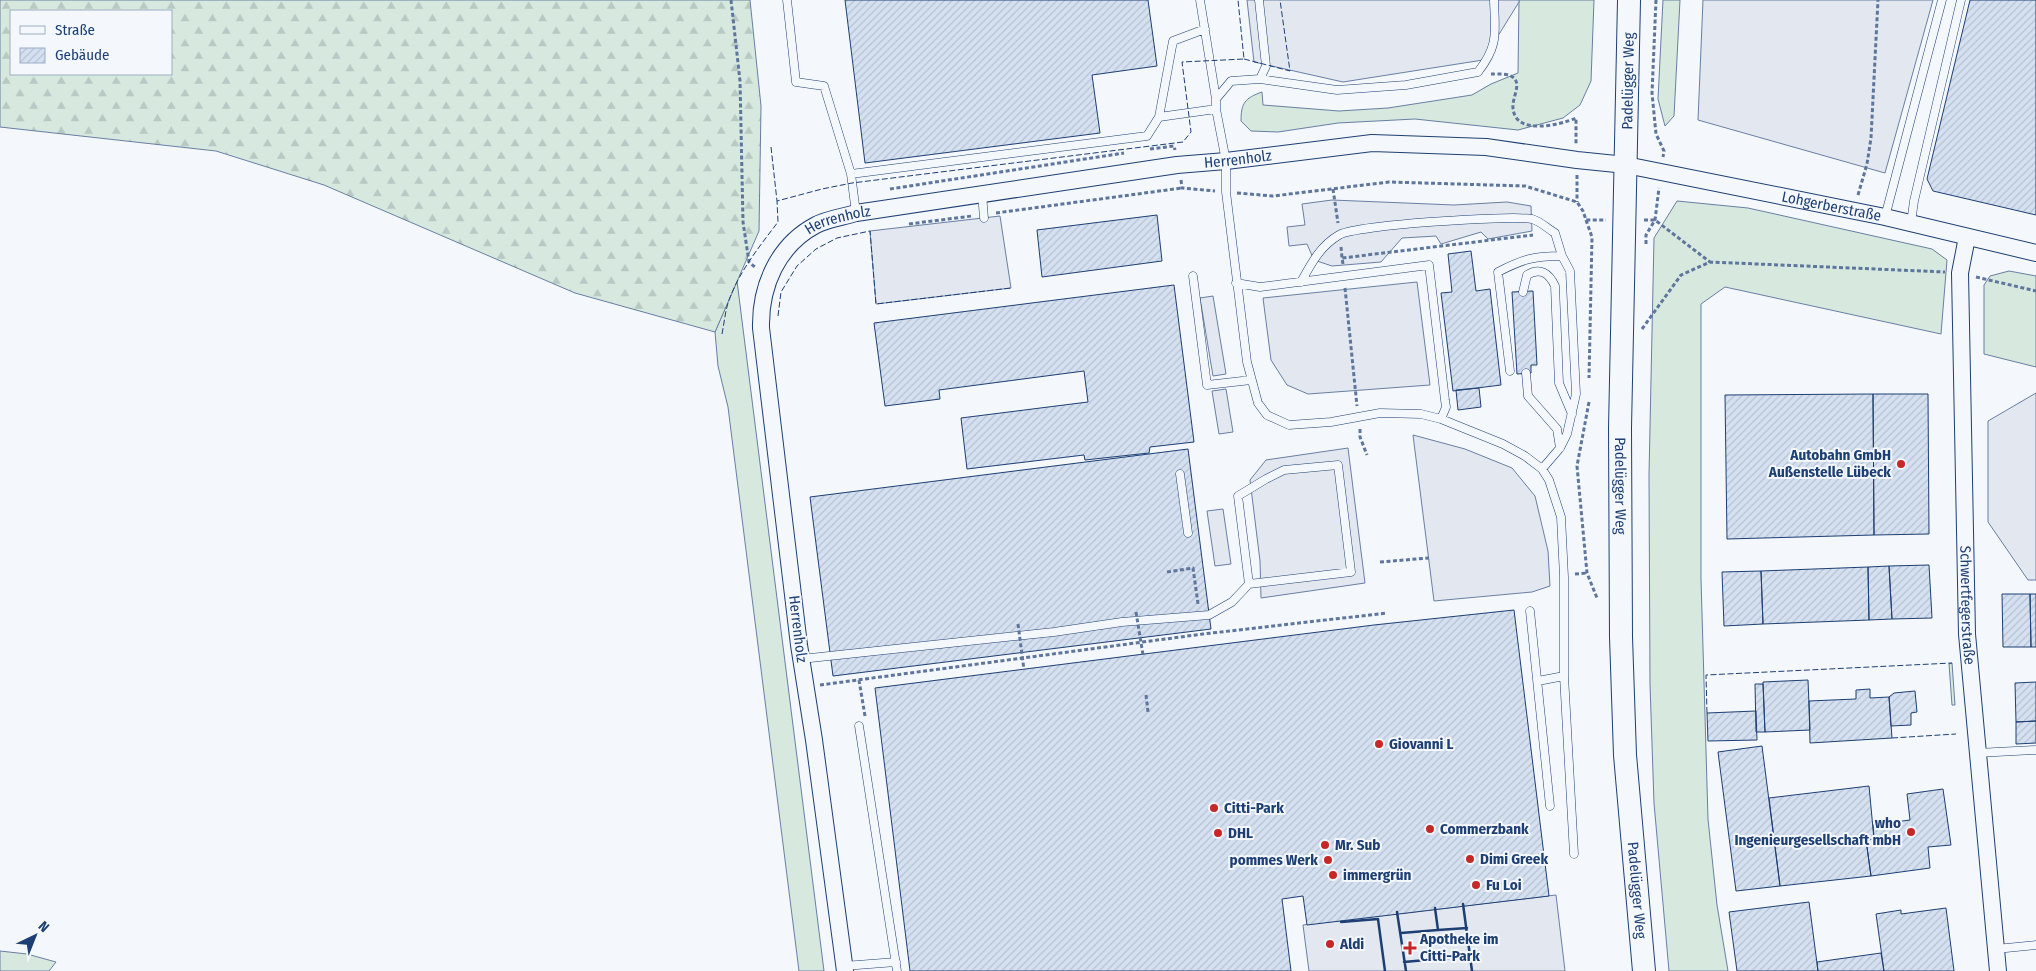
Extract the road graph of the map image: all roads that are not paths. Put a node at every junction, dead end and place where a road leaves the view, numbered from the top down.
1 (787, 0) edge
2 (1200, 0) edge
3 (1259, 0) edge
4 (1494, 0) edge
5 (1629, 0) edge
6 (1942, 0) edge
7 (1961, 0) edge
8 (1204, 29) junction
9 (1260, 80) junction
10 (1216, 99) junction
11 (1216, 109) junction
12 (1159, 117) junction
13 (1226, 161) junction
14 (1626, 165) junction
15 (851, 174) junction
16 (982, 194) junction
17 (856, 213) junction
18 (984, 216) road end
19 (1885, 217) junction
20 (1911, 223) junction
21 (1967, 237) junction
22 (2036, 253) edge
23 (1562, 256) junction
24 (1193, 276) dead end
25 (1236, 282) junction
26 (1301, 282) junction
27 (1522, 292) dead end
28 (1510, 371) dead end
29 (1526, 373) dead end
30 (1251, 380) junction
31 (1572, 416) junction
32 (1441, 418) junction
33 (1560, 448) junction
34 (1542, 469) junction
35 (1180, 474) dead end
36 (1188, 533) dead end
37 (1249, 584) junction
38 (1530, 611) dead end
39 (801, 659) junction
40 (1564, 676) junction
41 (1538, 681) junction
42 (859, 726) road end
43 (2036, 750) edge
44 (1977, 754) junction
45 (1550, 806) dead end
46 (1574, 854) dead end
47 (2036, 945) edge
48 (1996, 949) junction
49 (896, 962) junction
50 (845, 969) edge
51 (897, 971) edge
52 (1644, 971) edge
53 (1998, 971) edge

1 - 15 lane
2 - 8 lane
3 - 9 lane
4 - 9 lane
5 - 14 main road, Padelügger Weg
6 - 19 lane
7 - 20 lane
8 - 10 lane
8 - 12 lane
9 - 10 lane
10 - 11 lane
11 - 12 lane
11 - 13 lane
12 - 15 lane
13 - 14 street, Herrenholz
13 - 16 street, Herrenholz
13 - 25 lane
14 - 19 street, Lohgerberstraße
14 - 52 main road, Padelügger Weg
15 - 17 lane
16 - 17 street, Herrenholz
16 - 18 lane
17 - 39 street, Herrenholz
19 - 20 street, Lohgerberstraße
20 - 21 street, Lohgerberstraße
21 - 22 street, Lohgerberstraße
21 - 44 street, Schwertfegerstraße
23 - 26 lane
23 - 28 lane
23 - 31 lane
24 - 30 lane
25 - 26 lane
25 - 30 lane
26 - 32 lane
27 - 31 lane
29 - 33 lane
30 - 32 lane
31 - 33 lane
32 - 34 lane
33 - 34 lane
34 - 40 lane
35 - 36 lane
37 - 37 lane
37 - 39 lane
38 - 41 lane
39 - 50 street, Herrenholz
40 - 41 lane
40 - 46 lane
41 - 45 lane
42 - 49 lane
43 - 44 lane
44 - 48 street, Schwertfegerstraße
47 - 48 lane
48 - 53 street, Schwertfegerstraße
49 - 50 lane
49 - 51 lane

